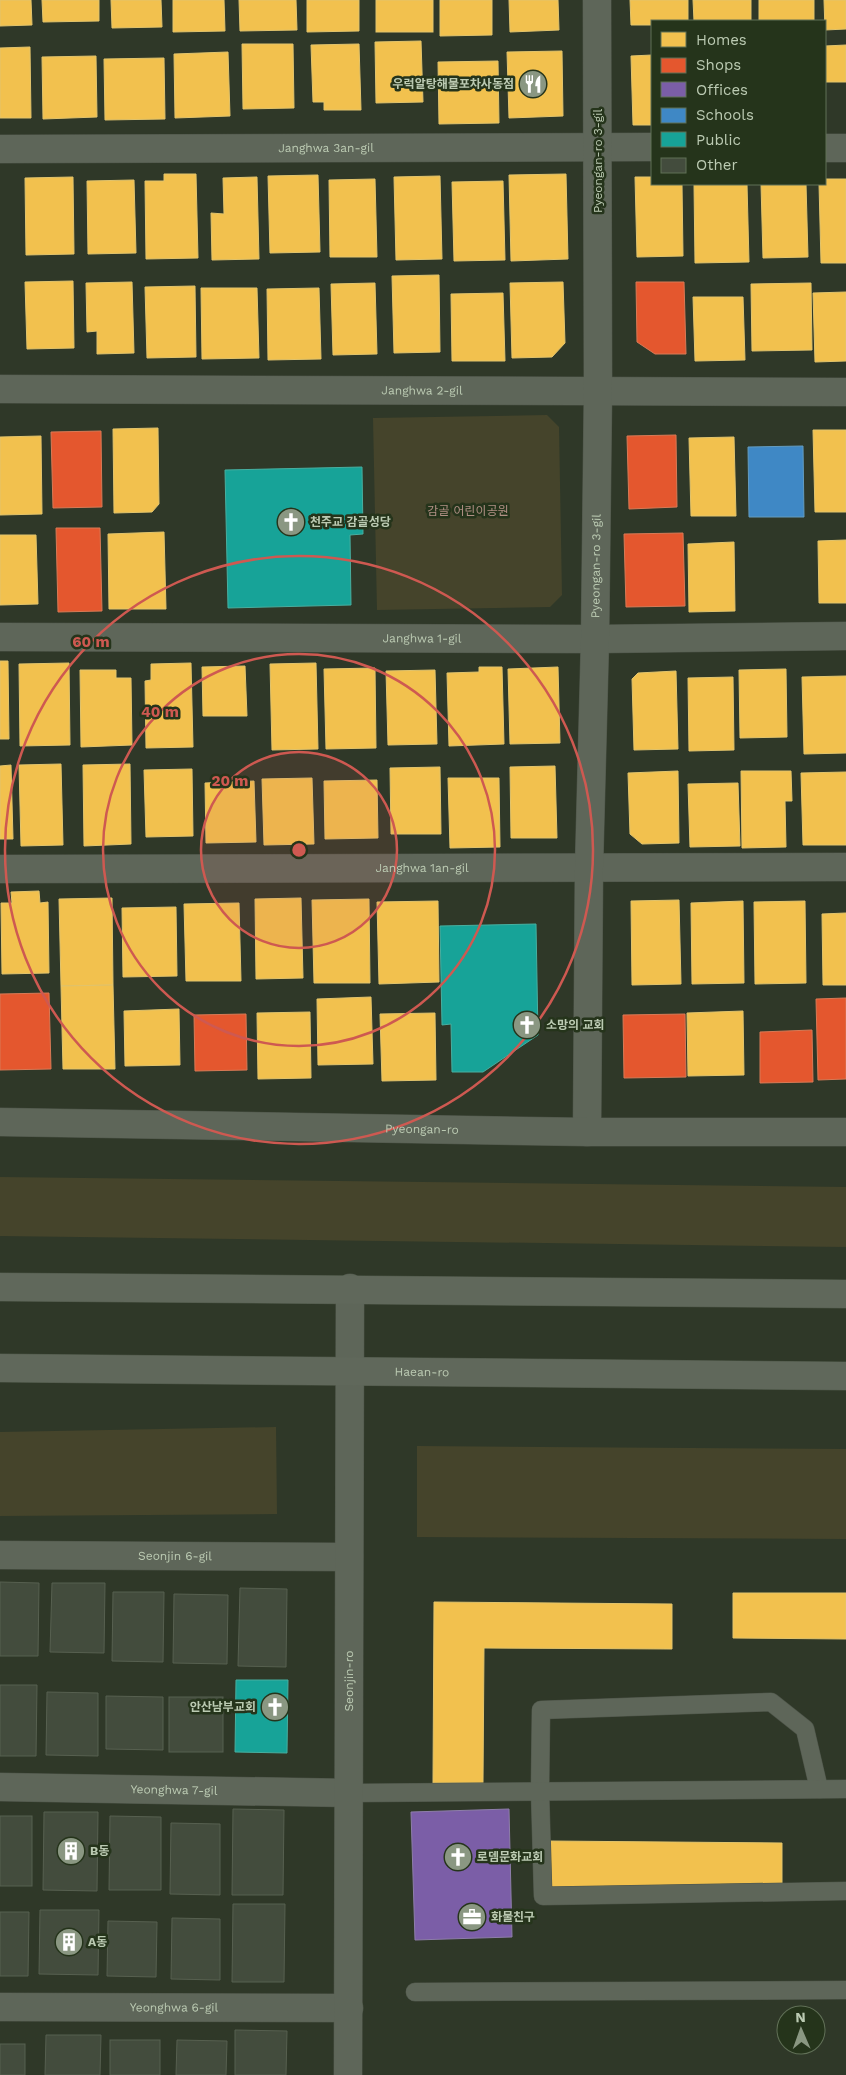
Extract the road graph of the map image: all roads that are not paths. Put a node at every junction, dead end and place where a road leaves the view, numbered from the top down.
1 (597, 0) edge
2 (598, 147) junction
3 (651, 147) edge
4 (826, 148) edge
5 (846, 148) edge
6 (0, 149) edge
7 (0, 389) edge
8 (598, 391) junction
9 (846, 392) edge
10 (0, 636) edge
11 (846, 636) edge
12 (595, 639) junction
13 (846, 867) edge
14 (588, 868) junction
15 (0, 869) edge
16 (0, 1122) edge
17 (587, 1132) junction
18 (846, 1132) edge
19 (0, 1286) edge
20 (350, 1288) junction
21 (846, 1294) edge
22 (0, 1368) edge
23 (350, 1372) junction
24 (846, 1376) edge
25 (0, 1555) edge
26 (349, 1557) junction
27 (0, 1788) edge
28 (819, 1789) junction
29 (846, 1789) edge
30 (540, 1792) junction
31 (348, 1793) junction
32 (846, 1891) edge
33 (846, 1990) edge
34 (415, 1992) dead end
35 (0, 2008) edge
36 (349, 2008) junction
37 (348, 2075) edge

1 - 2 street, Pyeongan-ro 3-gil
2 - 3 street, Janghwa 3an-gil
2 - 6 street, Janghwa 3an-gil
2 - 8 street, Pyeongan-ro 3-gil
4 - 5 street
7 - 8 street, Janghwa 2-gil
8 - 9 street, Janghwa 2-gil
8 - 12 street, Pyeongan-ro 3-gil
10 - 12 street, Janghwa 1-gil
11 - 12 street, Janghwa 1-gil
12 - 14 street, Pyeongan-ro 3-gil
13 - 14 street, Janghwa 1an-gil
14 - 15 street, Janghwa 1an-gil
14 - 17 street, Pyeongan-ro 3-gil
16 - 17 street, Pyeongan-ro
17 - 18 street, Pyeongan-ro
19 - 20 main road
20 - 21 main road
20 - 23 street, Seonjin-ro
22 - 23 main road, Haean-ro
23 - 24 main road, Haean-ro
23 - 26 street, Seonjin-ro
25 - 26 street, Seonjin 6-gil
26 - 31 street, Seonjin-ro
27 - 31 street, Yeonghwa 7-gil
28 - 29 lane
28 - 30 lane
28 - 30 lane
30 - 31 lane
30 - 32 lane
31 - 36 street, Seonjin-ro
33 - 34 lane
35 - 36 street, Yeonghwa 6-gil
36 - 37 street, Seonjin-ro

